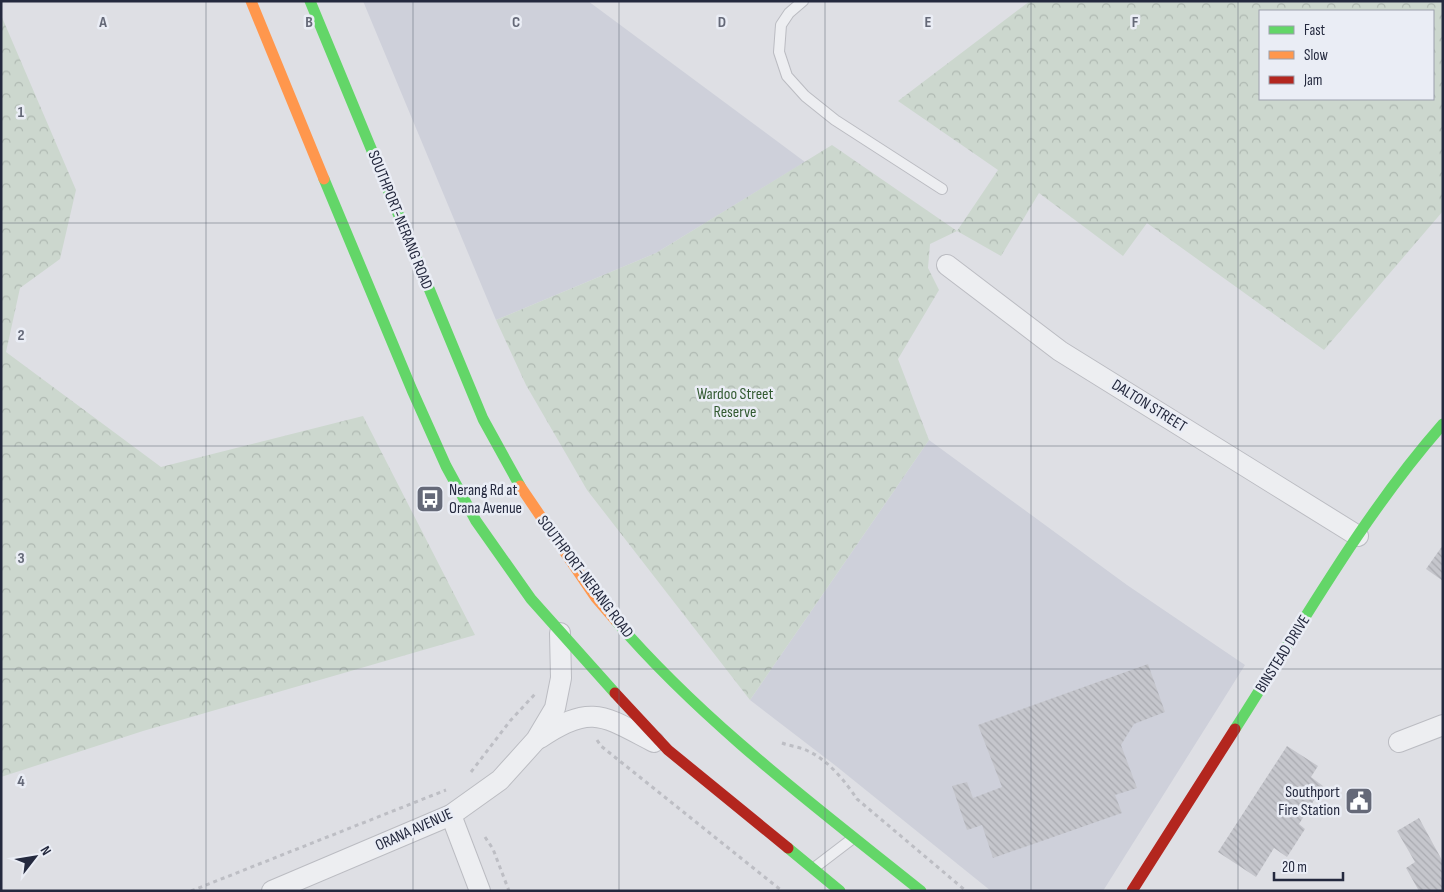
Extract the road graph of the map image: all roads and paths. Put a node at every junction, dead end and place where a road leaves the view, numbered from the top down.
1 (250, 1) edge
2 (310, 1) edge
3 (803, 1) edge
4 (942, 188) dead end
5 (947, 265) dead end
6 (1443, 424) edge
7 (1358, 536) junction
8 (560, 633) junction
9 (538, 692) dead end
10 (1443, 725) edge
11 (594, 734) dead end
12 (536, 740) junction
13 (1399, 742) dead end
14 (782, 743) dead end
15 (668, 750) junction
16 (466, 776) dead end
17 (453, 785) dead end
18 (451, 816) junction
19 (485, 837) dead end
20 (855, 837) junction
21 (813, 868) junction
22 (191, 891) edge
23 (272, 891) edge
24 (480, 891) edge
25 (509, 891) edge
26 (782, 891) edge
27 (840, 891) edge
28 (921, 891) edge
29 (966, 891) edge
30 (1132, 891) edge

1 - 8 main road
2 - 20 main road, SOUTHPORT-NERANG ROAD
3 - 4 lane
5 - 7 street, DALTON STREET
6 - 7 main road, BINSTEAD DRIVE
7 - 30 main road, BINSTEAD DRIVE
8 - 12 street, ORANA AVENUE
8 - 15 main road
9 - 16 path
10 - 13 street
11 - 26 path
12 - 15 street, ORANA AVENUE
12 - 18 street, ORANA AVENUE
14 - 29 path
15 - 21 main road
17 - 22 path
18 - 23 street, ORANA AVENUE
18 - 24 street
19 - 25 path
20 - 21 lane
20 - 28 main road, SOUTHPORT-NERANG ROAD
21 - 27 main road

